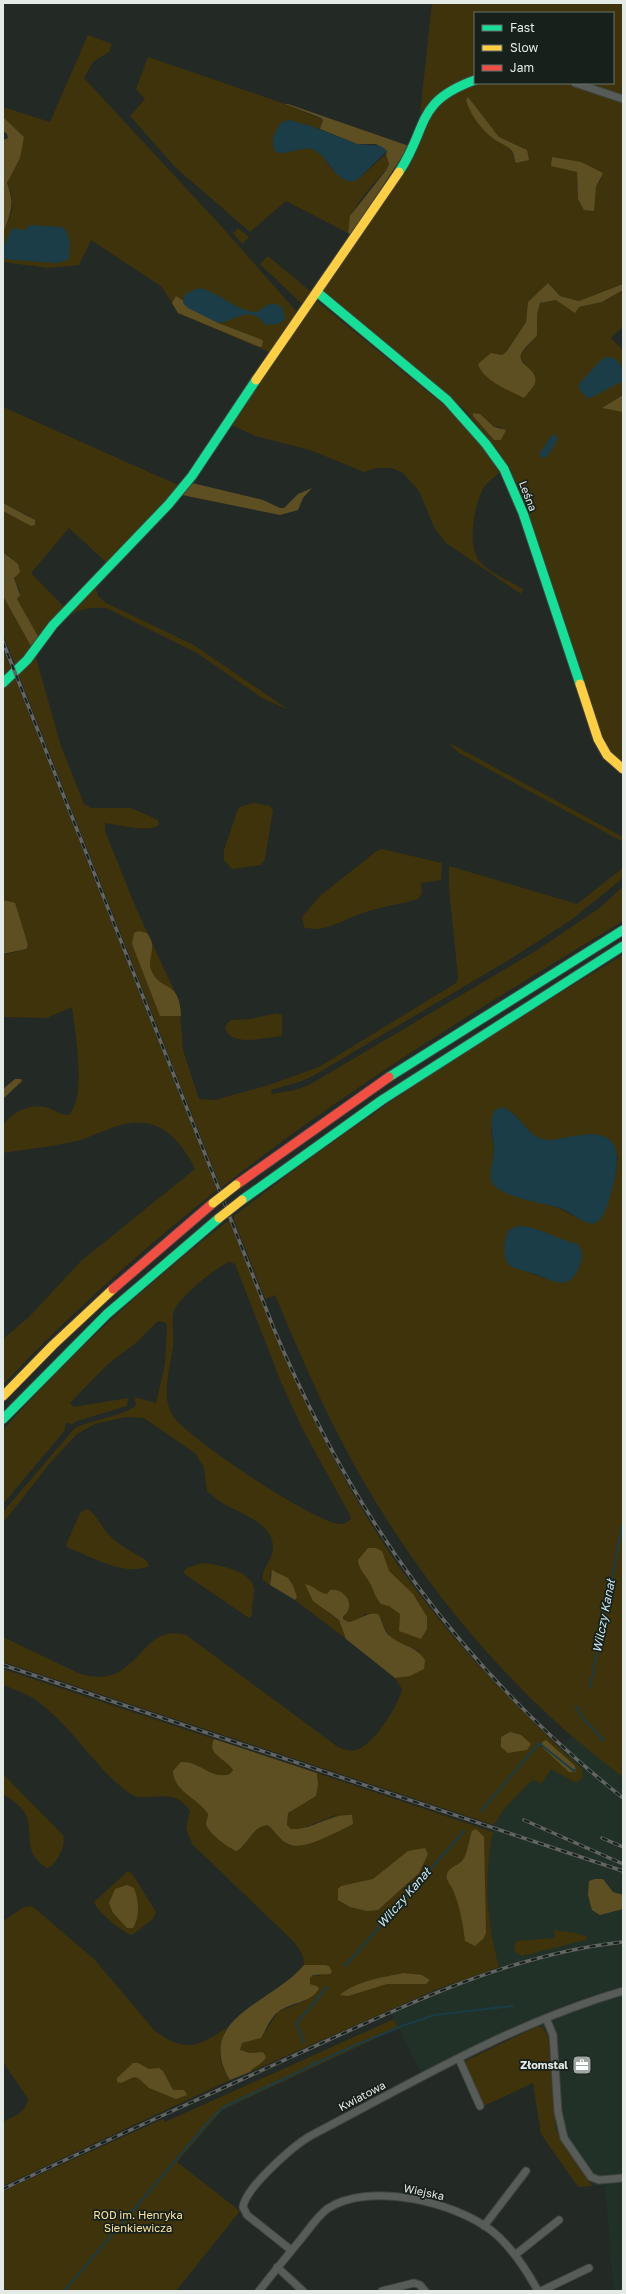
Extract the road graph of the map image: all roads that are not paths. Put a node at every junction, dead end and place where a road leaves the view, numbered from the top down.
1 (474, 80) edge
2 (578, 84) edge
3 (623, 99) edge
4 (317, 292) junction
5 (3, 684) edge
6 (623, 768) edge
7 (623, 930) edge
8 (623, 946) edge
9 (3, 1396) edge
10 (3, 1419) edge
11 (623, 1991) edge
12 (546, 2018) junction
13 (459, 2059) junction
14 (480, 2106) dead end
15 (526, 2171) dead end
16 (623, 2178) edge
17 (559, 2220) dead end
18 (484, 2226) junction
19 (291, 2250) junction
20 (515, 2255) junction
21 (277, 2267) junction
22 (589, 2268) dead end
23 (259, 2291) edge
24 (303, 2291) edge
25 (382, 2291) edge
26 (425, 2291) edge
27 (538, 2291) edge
28 (541, 2291) edge

1 - 4 main road
2 - 3 street
4 - 5 main road
4 - 6 main road, Leśna
7 - 9 main road, bridge
8 - 10 main road, bridge
11 - 12 street, Kwiatowa
12 - 13 street, Kwiatowa
12 - 16 street
13 - 14 street
13 - 19 street, Kwiatowa
15 - 18 street
17 - 20 street
18 - 19 street, Wiejska
18 - 20 street, Wiejska
19 - 21 street
20 - 27 street, Wiejska
21 - 23 street
21 - 24 street
22 - 28 street
25 - 26 street

